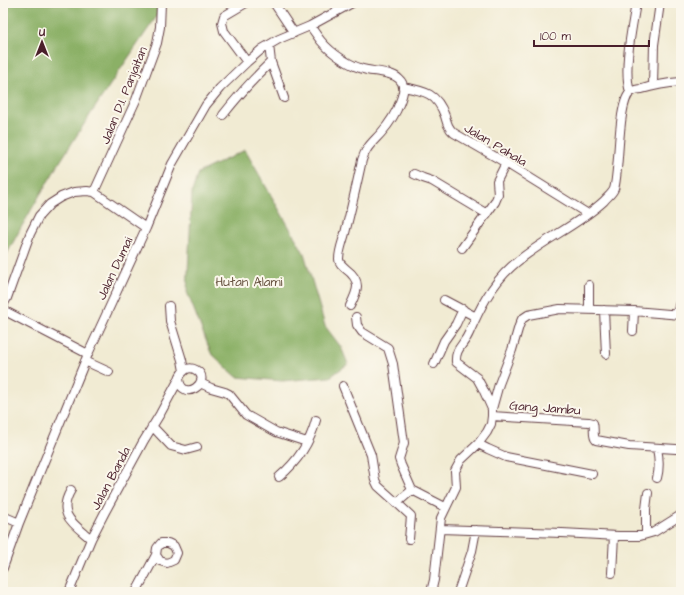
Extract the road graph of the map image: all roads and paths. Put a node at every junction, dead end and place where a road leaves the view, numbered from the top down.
1 (161, 3) edge
2 (246, 3) edge
3 (274, 3) edge
4 (352, 3) edge
5 (636, 3) edge
6 (660, 3) edge
7 (310, 26) junction
8 (294, 33) junction
9 (269, 44) junction
10 (246, 62) junction
11 (271, 62) junction
12 (653, 82) junction
13 (681, 82) edge
14 (404, 87) junction
15 (629, 87) junction
16 (284, 98) dead end
17 (223, 115) dead end
18 (506, 163) junction
19 (414, 174) dead end
20 (94, 192) junction
21 (487, 214) junction
22 (588, 214) junction
23 (146, 228) junction
24 (462, 248) dead end
25 (589, 285) dead end
26 (681, 298) edge
27 (444, 300) dead end
28 (3, 305) edge
29 (169, 306) dead end
30 (350, 306) dead end
31 (463, 309) junction
32 (589, 309) junction
33 (3, 310) edge
34 (604, 310) junction
35 (634, 311) junction
36 (679, 314) edge
37 (356, 317) dead end
38 (476, 317) junction
39 (633, 331) dead end
40 (606, 354) dead end
41 (86, 357) junction
42 (434, 364) dead end
43 (184, 370) junction
44 (109, 372) dead end
45 (179, 379) junction
46 (200, 383) junction
47 (344, 386) dead end
48 (492, 412) junction
49 (316, 420) dead end
50 (152, 426) junction
51 (307, 442) junction
52 (478, 444) junction
53 (197, 447) dead end
54 (658, 448) junction
55 (676, 449) dead end
56 (592, 474) dead end
57 (279, 476) dead end
58 (657, 478) dead end
59 (71, 490) dead end
60 (412, 490) junction
61 (648, 493) dead end
62 (397, 503) junction
63 (445, 507) junction
64 (3, 516) edge
65 (681, 516) edge
66 (19, 523) junction
67 (440, 529) junction
68 (476, 530) junction
69 (646, 534) junction
70 (614, 536) junction
71 (91, 539) junction
72 (409, 539) dead end
73 (156, 555) dead end
74 (3, 568) edge
75 (612, 573) dead end
76 (69, 592) edge
77 (136, 592) edge
78 (431, 592) edge
79 (458, 592) edge

1 - 20 street, Jalan D.I. Panjaitan
2 - 10 street
3 - 8 street
4 - 7 street, Jalan Dumai
5 - 15 street
6 - 12 street
7 - 8 street, Jalan Dumai
7 - 14 street
8 - 9 street, Jalan Dumai
9 - 10 street, Jalan Dumai
9 - 11 street
10 - 23 street, Jalan Dumai
11 - 16 street
11 - 17 street
12 - 13 street
12 - 15 street
14 - 18 street, Jalan Pahala
14 - 30 street
15 - 22 street
18 - 21 street
18 - 22 street, Jalan Pahala
19 - 21 street
20 - 23 street
20 - 28 street
21 - 24 street
22 - 38 street
23 - 41 street, Jalan Dumai
25 - 32 street
26 - 36 street
27 - 31 street
29 - 43 street
31 - 38 street
31 - 42 street
32 - 34 street
32 - 48 street
33 - 41 street
34 - 35 street
34 - 40 street
35 - 36 street
35 - 39 street
37 - 60 street
38 - 48 street
41 - 44 street
41 - 66 street, Jalan Dumai
43 - 45 street
43 - 46 street
45 - 46 street
45 - 50 street, Jalan Banda
46 - 51 street
47 - 62 street
48 - 52 street
48 - 54 street, Gang Jambu
49 - 51 street
50 - 53 street
50 - 71 street, Jalan Banda
51 - 57 street
52 - 56 street
52 - 63 street
54 - 55 street, Gang Jambu
54 - 58 street
59 - 71 street
60 - 62 street
60 - 63 street
61 - 69 street
62 - 72 street
63 - 67 street
64 - 66 street
65 - 69 street
66 - 74 street, Jalan Dumai
67 - 68 street
67 - 78 street
68 - 70 street
68 - 79 street
69 - 70 street
70 - 75 street
71 - 76 street, Jalan Banda
73 - 77 street

